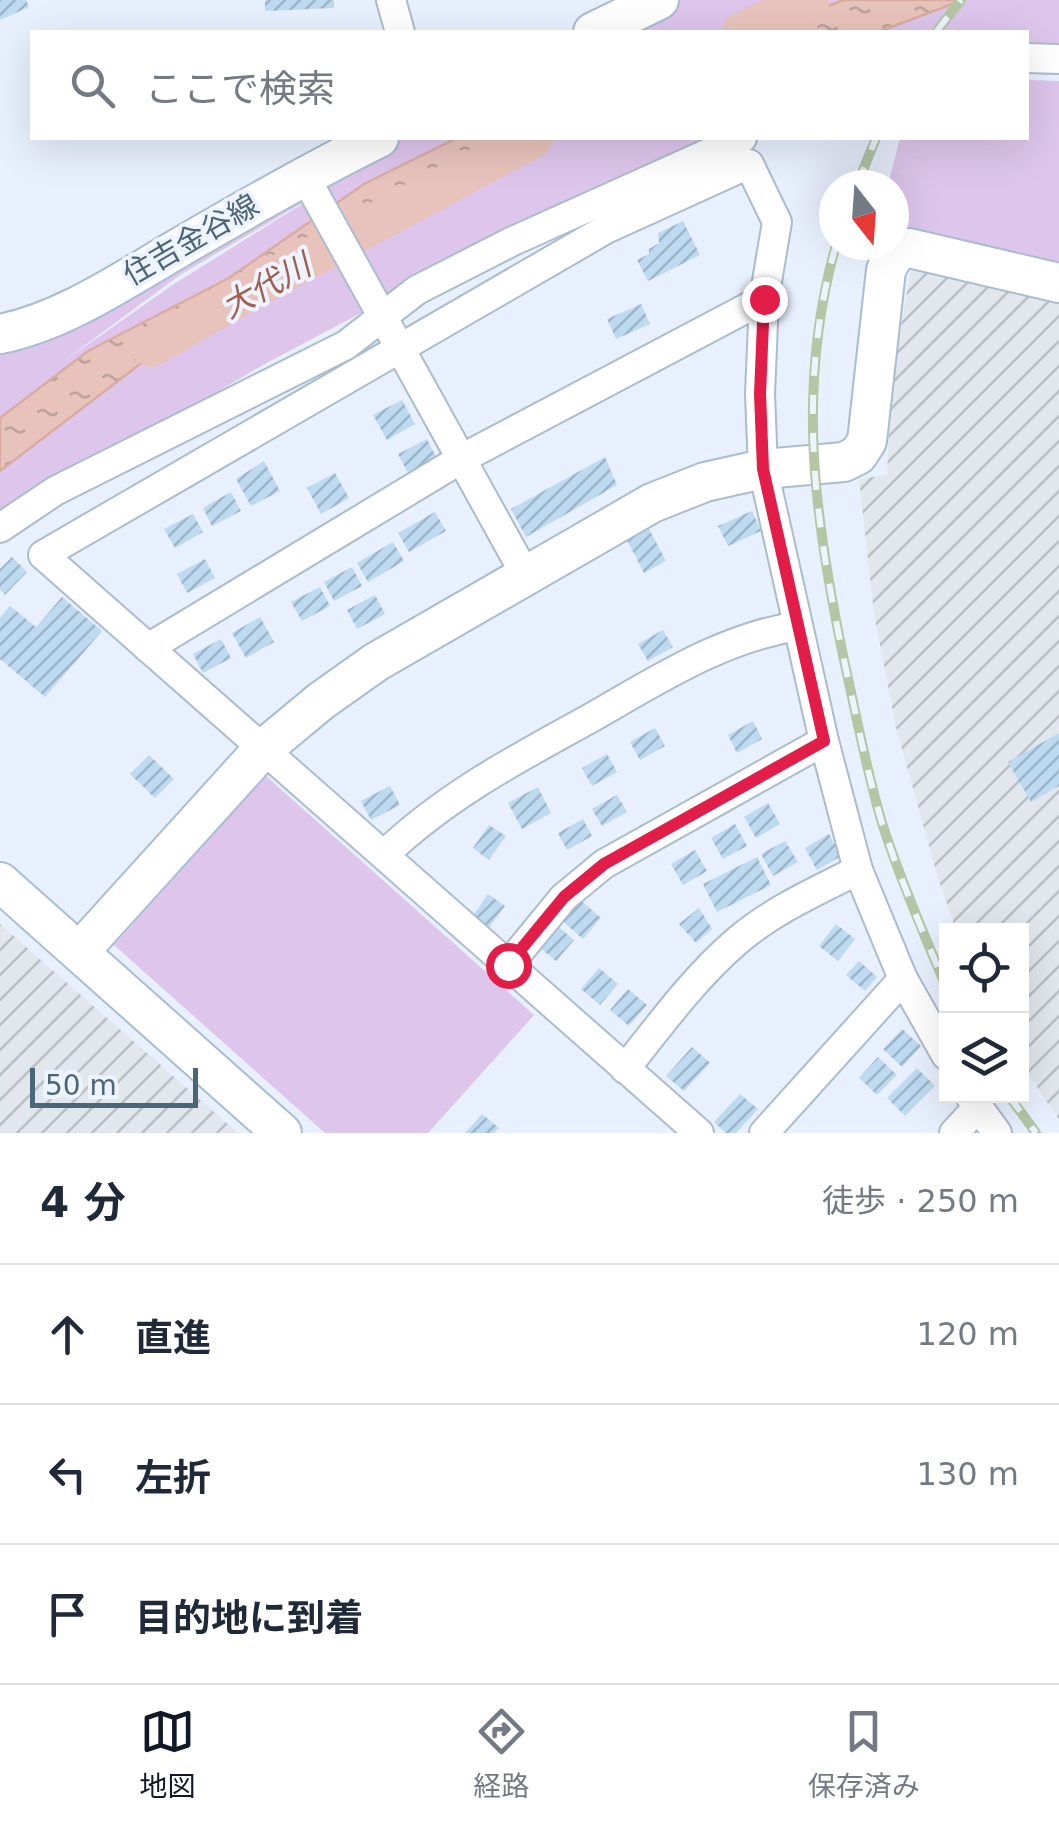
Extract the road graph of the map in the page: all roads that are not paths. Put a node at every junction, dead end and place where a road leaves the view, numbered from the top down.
1 (391, 0) edge
2 (659, 0) edge
3 (399, 30) edge
4 (597, 30) edge
5 (1029, 58) edge
6 (1059, 59) edge
7 (375, 140) edge
8 (738, 140) edge
9 (304, 175) junction
10 (1059, 284) edge
11 (764, 299) junction
12 (383, 318) junction
13 (0, 334) edge
14 (401, 348) junction
15 (462, 459) junction
16 (763, 469) junction
17 (0, 528) edge
18 (525, 574) junction
19 (798, 626) junction
20 (148, 648) junction
21 (824, 741) junction
22 (262, 750) junction
23 (384, 854) junction
24 (858, 870) junction
25 (0, 882) edge
26 (79, 952) junction
27 (508, 965) junction
28 (903, 979) junction
29 (939, 1043) edge
30 (625, 1069) junction
31 (973, 1103) edge
32 (975, 1103) edge
33 (282, 1133) edge
34 (699, 1133) edge
35 (764, 1133) edge
36 (954, 1133) edge
37 (997, 1133) edge

1 - 3 street
2 - 4 street
5 - 6 street
7 - 9 street, 住吉金谷線
8 - 12 street
9 - 12 street
9 - 13 street, 住吉金谷線
10 - 16 street
11 - 14 street
11 - 15 street
11 - 16 street
12 - 14 street
12 - 17 street
14 - 15 street
14 - 20 street
15 - 18 street
15 - 20 street
16 - 18 street
16 - 19 street
18 - 22 street
19 - 21 street
19 - 23 street
20 - 22 street
21 - 24 street
21 - 27 street
22 - 23 street
22 - 26 street
23 - 27 street
24 - 28 street
24 - 30 street
25 - 26 street
26 - 33 street
27 - 30 street
28 - 29 street
28 - 35 street
30 - 34 street
31 - 36 street
32 - 37 street

